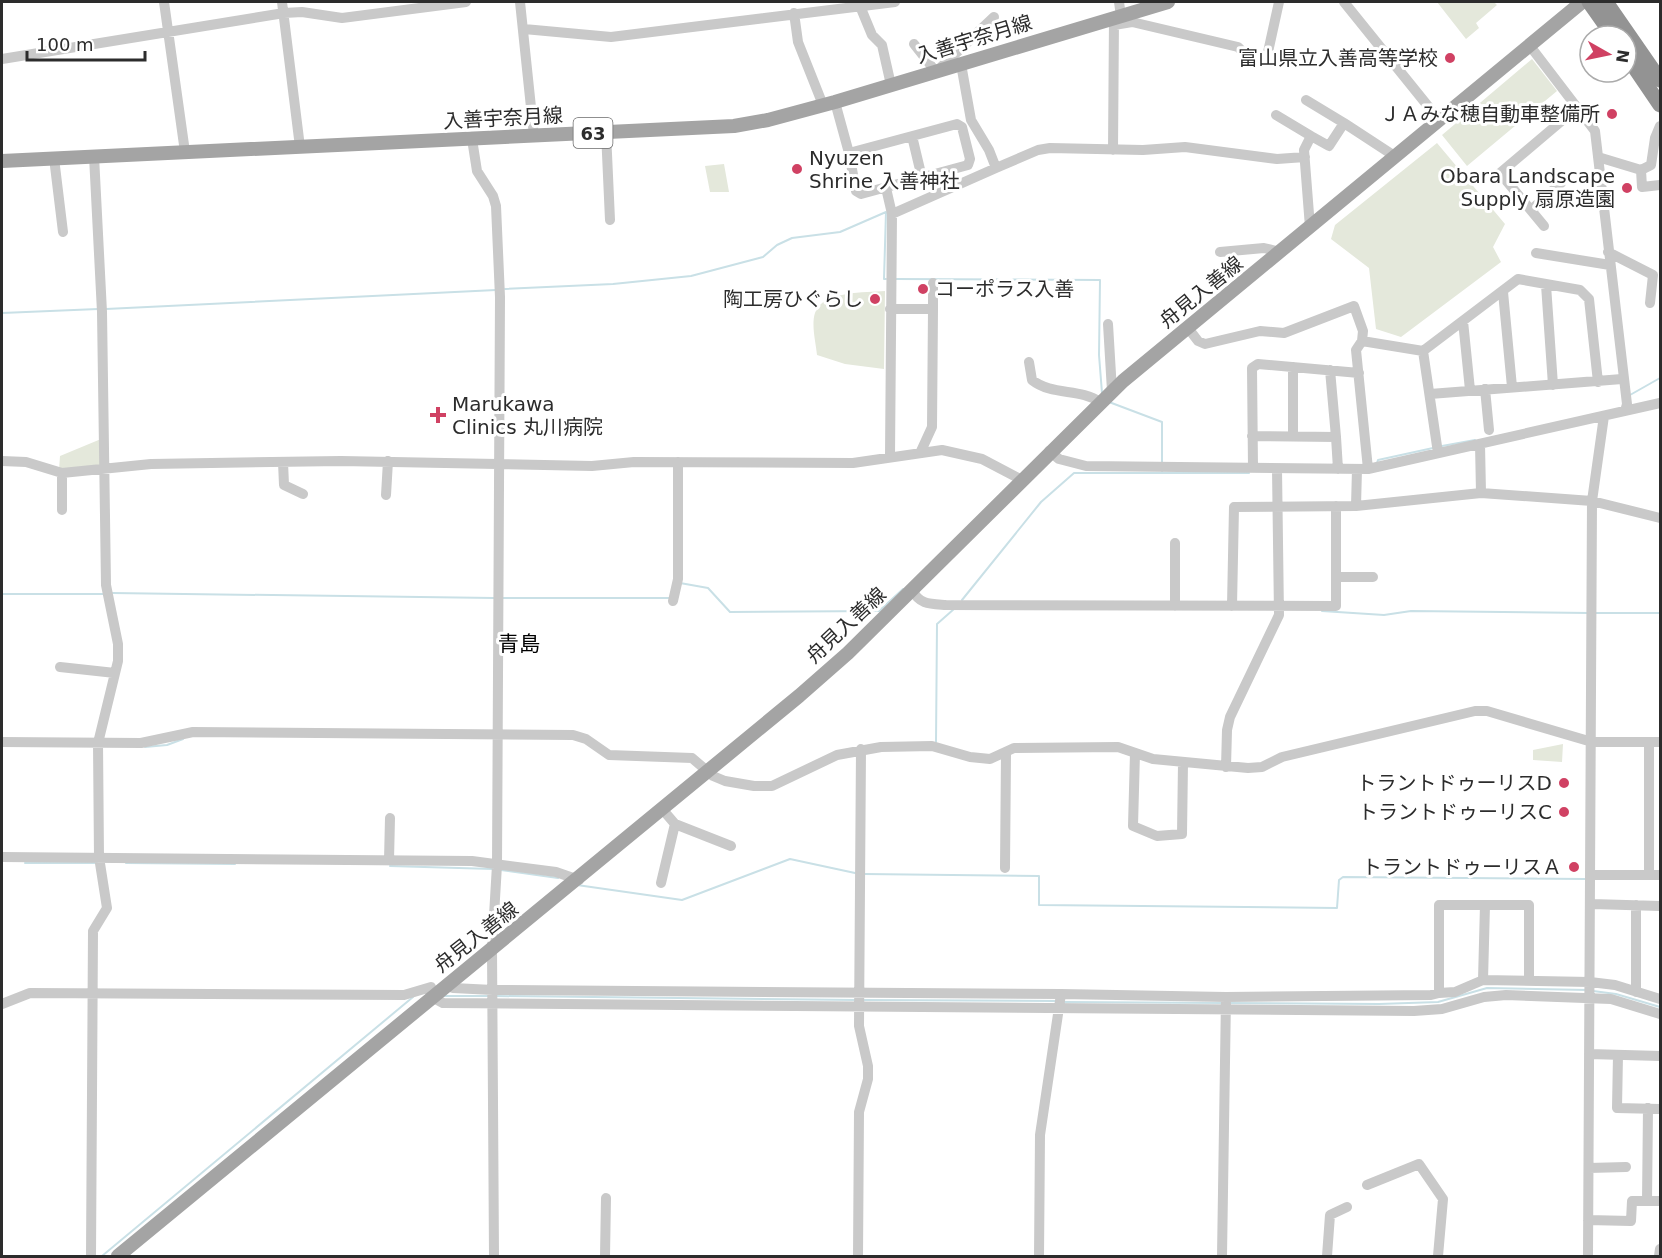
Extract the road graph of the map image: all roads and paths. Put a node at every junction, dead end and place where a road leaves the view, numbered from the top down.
1 (165, 2) edge
2 (282, 2) edge
3 (466, 2) edge
4 (520, 2) edge
5 (895, 2) edge
6 (1168, 2) edge
7 (1279, 2) edge
8 (1344, 2) edge
9 (1582, 2) edge
10 (1589, 2) edge
11 (1606, 2) edge
12 (860, 6) junction
13 (284, 13) junction
14 (794, 13) junction
15 (1117, 15) edge
16 (994, 17) dead end
17 (1605, 24) edge
18 (524, 29) junction
19 (169, 33) junction
20 (914, 44) dead end
21 (1530, 46) junction
22 (1268, 52) dead end
23 (1244, 53) dead end
24 (2, 59) edge
25 (961, 64) junction
26 (936, 72) junction
27 (1638, 73) edge
28 (1660, 80) edge
29 (891, 85) junction
30 (1306, 100) dead end
31 (829, 103) junction
32 (1660, 105) edge
33 (1578, 107) junction
34 (1276, 115) dead end
35 (1440, 121) junction
36 (1344, 123) junction
37 (1660, 126) edge
38 (606, 132) junction
39 (534, 136) junction
40 (912, 136) junction
41 (1311, 136) junction
42 (472, 139) junction
43 (300, 147) junction
44 (1113, 150) junction
45 (185, 152) junction
46 (849, 153) junction
47 (94, 156) junction
48 (1305, 157) junction
49 (1396, 157) junction
50 (1598, 157) junction
51 (54, 158) junction
52 (2, 161) edge
53 (996, 168) junction
54 (1641, 170) junction
55 (922, 178) junction
56 (1560, 183) dead end
57 (1660, 185) edge
58 (886, 188) junction
59 (1531, 210) junction
60 (892, 214) junction
61 (610, 220) dead end
62 (1544, 226) dead end
63 (1310, 227) junction
64 (63, 232) dead end
65 (1220, 252) dead end
66 (1280, 252) junction
67 (1608, 252) junction
68 (1536, 253) dead end
69 (1610, 265) junction
70 (933, 283) dead end
71 (1546, 285) junction
72 (1503, 292) junction
73 (1650, 303) dead end
74 (890, 309) junction
75 (933, 309) junction
76 (1463, 321) junction
77 (1108, 324) dead end
78 (1188, 327) junction
79 (1362, 341) junction
80 (1423, 351) junction
81 (1029, 362) dead end
82 (1293, 367) junction
83 (1330, 370) junction
84 (1359, 373) junction
85 (1622, 378) junction
86 (1598, 382) junction
87 (1553, 384) junction
88 (1512, 387) junction
89 (1485, 389) junction
90 (1470, 390) junction
91 (1112, 391) junction
92 (1430, 394) junction
93 (1100, 402) junction
94 (1660, 403) edge
95 (1625, 411) junction
96 (1604, 416) junction
97 (1489, 430) dead end
98 (1252, 436) junction
99 (1293, 436) junction
100 (1336, 437) junction
101 (1480, 444) junction
102 (921, 451) junction
103 (1049, 451) junction
104 (1438, 453) junction
105 (890, 456) junction
106 (2, 461) edge
107 (284, 462) junction
108 (388, 462) junction
109 (678, 462) junction
110 (500, 464) junction
111 (105, 468) junction
112 (1253, 468) junction
113 (1277, 469) junction
114 (1338, 469) junction
115 (1357, 469) junction
116 (1368, 469) junction
117 (62, 473) junction
118 (1022, 480) junction
119 (1481, 493) junction
120 (303, 494) dead end
121 (386, 495) dead end
122 (1592, 501) junction
123 (1278, 506) junction
124 (1336, 506) junction
125 (1356, 506) junction
126 (62, 510) dead end
127 (1660, 518) edge
128 (1175, 543) dead end
129 (1336, 577) junction
130 (1373, 577) dead end
131 (912, 590) junction
132 (674, 601) dead end
133 (1174, 606) junction
134 (1232, 606) junction
135 (1279, 606) junction
136 (60, 667) dead end
137 (115, 673) junction
138 (497, 734) junction
139 (2, 742) edge
140 (1592, 742) junction
141 (1655, 742) edge
142 (98, 743) junction
143 (861, 749) junction
144 (1006, 753) junction
145 (1135, 753) junction
146 (1183, 763) junction
147 (1226, 767) junction
148 (709, 771) junction
149 (663, 810) junction
150 (390, 818) dead end
151 (675, 824) junction
152 (731, 846) dead end
153 (2, 856) edge
154 (99, 857) junction
155 (390, 860) junction
156 (497, 864) junction
157 (1005, 868) dead end
158 (1592, 875) junction
159 (1649, 875) junction
160 (1660, 876) edge
161 (579, 880) junction
162 (662, 883) dead end
163 (1592, 904) junction
164 (1485, 905) junction
165 (1636, 905) junction
166 (1660, 906) edge
167 (492, 949) junction
168 (1483, 980) junction
169 (1529, 980) junction
170 (1590, 982) junction
171 (447, 985) junction
172 (1636, 992) junction
173 (93, 993) junction
174 (1439, 993) junction
175 (860, 994) junction
176 (1061, 994) junction
177 (493, 996) junction
178 (1226, 996) junction
179 (432, 997) junction
180 (1590, 998) junction
181 (1660, 999) edge
182 (2, 1004) edge
183 (859, 1007) junction
184 (1060, 1008) junction
185 (1226, 1010) junction
186 (1660, 1014) edge
187 (1589, 1054) junction
188 (1618, 1054) junction
189 (1660, 1056) edge
190 (1647, 1108) junction
191 (1660, 1108) edge
192 (1626, 1167) dead end
193 (1588, 1168) junction
194 (1367, 1185) dead end
195 (606, 1198) dead end
196 (1647, 1201) junction
197 (1660, 1201) edge
198 (1347, 1208) dead end
199 (1588, 1220) junction
200 (1660, 1249) edge
201 (91, 1257) edge
202 (118, 1257) edge
203 (494, 1257) edge
204 (605, 1257) edge
205 (858, 1257) edge
206 (1039, 1257) edge
207 (1222, 1257) edge
208 (1327, 1257) edge
209 (1438, 1257) edge
210 (1588, 1257) edge
211 (1659, 1257) edge

1 - 19 street
2 - 13 street
3 - 13 street
4 - 18 street
5 - 12 street
6 - 15 main road, 入善宇奈月線 / 63
7 - 22 street
8 - 35 street
9 - 21 main road, 舟見入善線
10 - 17 highway
11 - 28 highway
12 - 14 street
12 - 29 street
13 - 19 street
13 - 43 street
14 - 18 street
14 - 31 street
15 - 23 street
15 - 25 main road, 入善宇奈月線 / 63
15 - 44 street
16 - 26 street
18 - 39 street
19 - 24 street
19 - 45 street
20 - 26 street
21 - 33 street
21 - 35 main road, 舟見入善線
25 - 26 main road, 入善宇奈月線 / 63
25 - 53 street
26 - 29 main road, 入善宇奈月線 / 63
27 - 32 highway
29 - 31 main road, 入善宇奈月線 / 63
30 - 36 street
31 - 38 main road, 入善宇奈月線 / 63
31 - 46 street
33 - 50 street
33 - 59 street
34 - 41 street
35 - 49 main road, 舟見入善線
36 - 41 street
36 - 49 street
37 - 54 street
38 - 39 main road, 入善宇奈月線 / 63
38 - 61 street
39 - 42 main road, 入善宇奈月線 / 63
40 - 46 street
40 - 55 street
40 - 55 street
41 - 48 street
42 - 43 main road, 入善宇奈月線 / 63
42 - 110 street
43 - 45 main road, 入善宇奈月線 / 63
44 - 48 street
44 - 53 street
45 - 47 main road, 入善宇奈月線 / 63
46 - 58 street
47 - 51 main road, 入善宇奈月線 / 63
47 - 111 street
48 - 63 street
49 - 63 main road, 舟見入善線
50 - 54 street
50 - 67 street
51 - 52 main road, 入善宇奈月線 / 63
51 - 64 street
53 - 60 street
54 - 57 street
55 - 58 street
56 - 59 street
58 - 60 street
59 - 62 street
60 - 74 street
63 - 66 main road, 舟見入善線
65 - 66 street
66 - 78 main road, 舟見入善線
67 - 69 street
67 - 73 street
68 - 69 street
69 - 85 street
70 - 75 street
71 - 72 street
71 - 86 street
71 - 87 street
72 - 76 street
72 - 88 street
74 - 75 street
74 - 105 street
75 - 102 street
76 - 80 street
76 - 90 street
77 - 91 street
78 - 79 street
78 - 91 main road, 舟見入善線
79 - 80 street
79 - 84 street
80 - 92 street
81 - 93 street
82 - 83 street
82 - 98 street
82 - 99 street
83 - 84 street
83 - 100 street
84 - 116 street
85 - 86 street
85 - 95 street
86 - 87 street
87 - 88 street
88 - 89 street
89 - 90 street
89 - 97 street
90 - 92 street
91 - 93 main road, 舟見入善線
92 - 104 street
93 - 103 main road, 舟見入善線
94 - 95 street
95 - 96 street
96 - 101 street
96 - 122 street
98 - 99 street
98 - 112 street
99 - 100 street
100 - 114 street
101 - 104 street
101 - 119 street
102 - 105 street
102 - 118 street
103 - 112 street
103 - 118 main road, 舟見入善線
104 - 116 street
105 - 109 street
106 - 117 street
107 - 108 street
107 - 111 street
107 - 120 street
108 - 110 street
108 - 121 street
109 - 110 street
109 - 132 street
110 - 138 street
111 - 117 street
111 - 137 street
112 - 113 street
113 - 114 street
113 - 123 street
114 - 115 street
115 - 116 street
115 - 125 street
117 - 126 street
118 - 131 main road, 舟見入善線
119 - 122 street
119 - 125 street
122 - 127 street
122 - 140 street
123 - 124 street
123 - 134 street
123 - 135 street
124 - 125 street
124 - 129 street
128 - 133 street
129 - 130 street
129 - 135 street
131 - 133 street
131 - 148 main road, 舟見入善線
133 - 134 street
134 - 135 street
135 - 147 street
136 - 137 street
137 - 142 street
138 - 142 street
138 - 148 street
138 - 156 street
139 - 142 street
140 - 141 street
140 - 147 street
140 - 158 street
141 - 159 street
142 - 154 street
143 - 144 street
143 - 148 street
143 - 175 street
144 - 145 street
144 - 157 street
145 - 146 street
145 - 146 street
146 - 147 street
148 - 149 main road, 舟見入善線
149 - 151 street
149 - 161 main road, 舟見入善線
150 - 155 street
151 - 152 street
151 - 162 street
153 - 154 street
154 - 155 street
154 - 173 street
155 - 156 street
156 - 161 street
156 - 167 street
158 - 159 street
158 - 163 street
159 - 160 street
161 - 167 main road, 舟見入善線
163 - 165 street
163 - 170 street
164 - 168 street
164 - 169 street
164 - 174 street
165 - 166 street
165 - 172 street
167 - 171 main road, 舟見入善線
167 - 177 street
168 - 169 street
168 - 174 street
169 - 170 street
170 - 172 street
170 - 180 street
171 - 177 street
171 - 179 main road, 舟見入善線
172 - 181 street
173 - 179 street
173 - 182 street
173 - 201 street
174 - 178 street
175 - 176 street
175 - 177 street
175 - 183 street
176 - 178 street
176 - 184 street
177 - 179 street
177 - 183 street
177 - 203 street
178 - 185 street
179 - 202 main road, 舟見入善線
180 - 185 street
180 - 186 street
180 - 187 street
183 - 184 street
183 - 205 street
184 - 185 street
184 - 206 street
185 - 207 street
187 - 188 street
187 - 193 street
188 - 189 street
188 - 190 street
190 - 191 street
190 - 196 street
192 - 193 street
193 - 199 street
194 - 209 street
195 - 204 street
196 - 197 street
196 - 199 street
198 - 208 street
199 - 210 street
200 - 211 street

